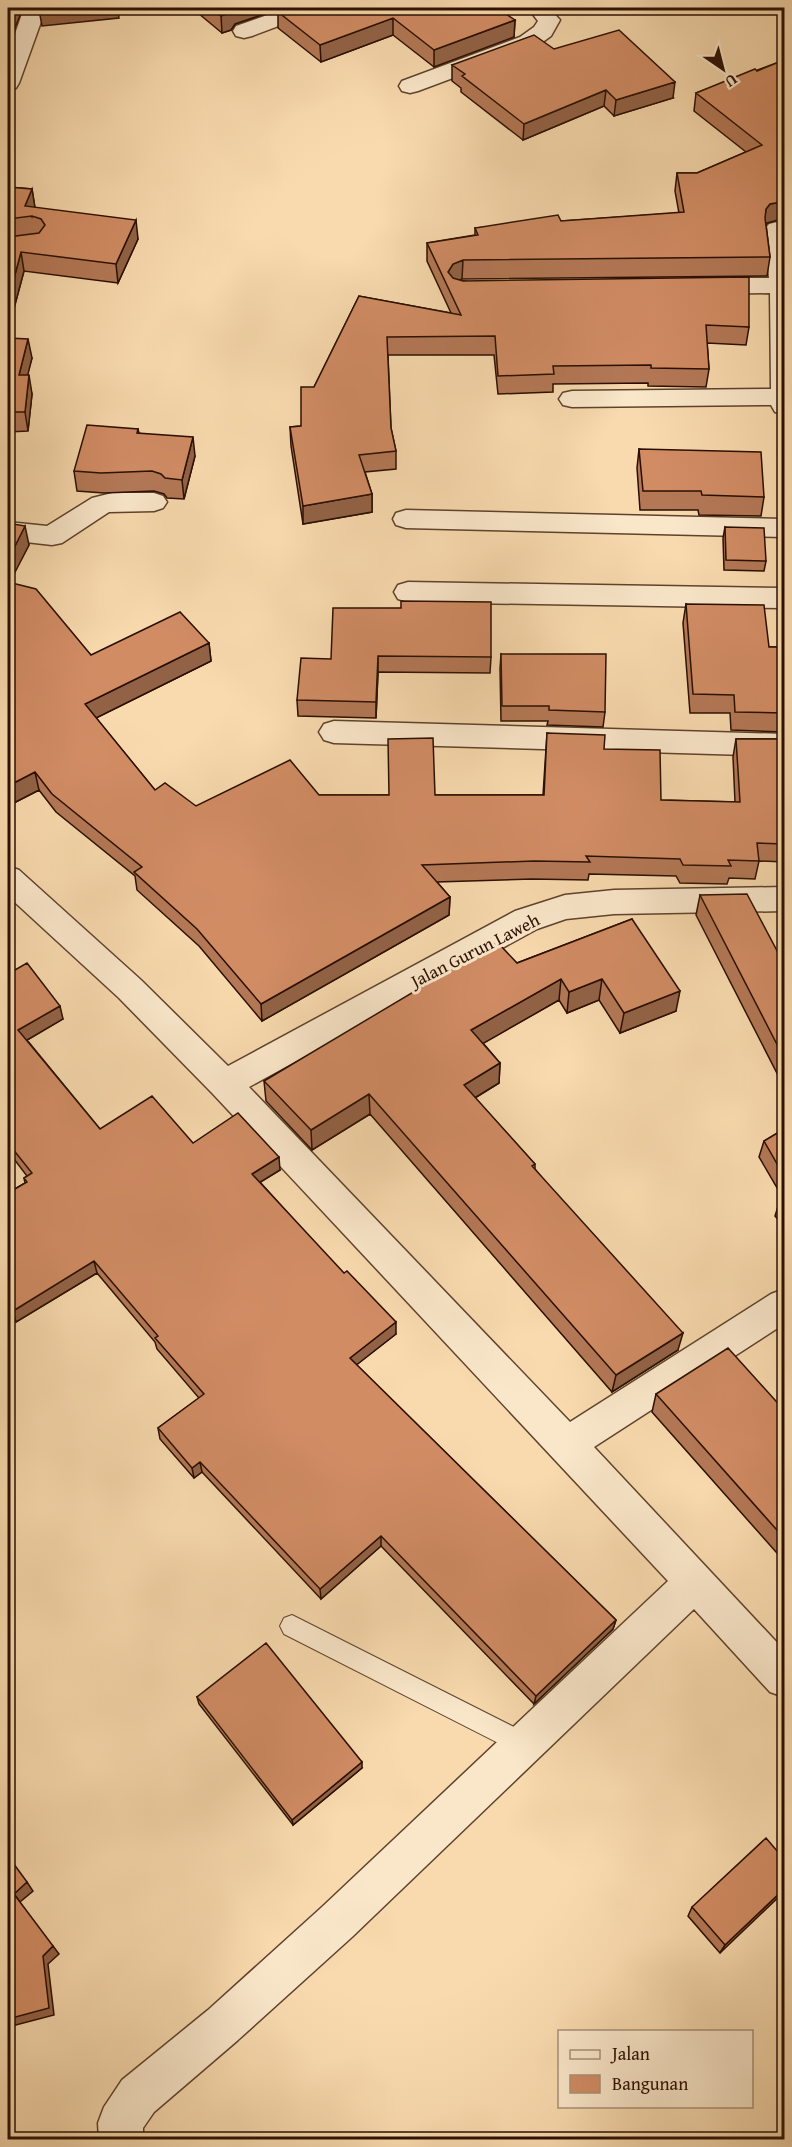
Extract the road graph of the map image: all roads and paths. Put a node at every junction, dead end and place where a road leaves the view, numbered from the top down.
1 (35, 8) edge
2 (305, 8) edge
3 (538, 8) edge
4 (244, 31) dead end
5 (8, 83) edge
6 (410, 86) dead end
7 (777, 229) dead end
8 (782, 285) junction
9 (687, 286) edge
10 (572, 399) dead end
11 (784, 400) edge
12 (154, 502) dead end
13 (406, 519) dead end
14 (784, 528) edge
15 (8, 531) edge
16 (408, 592) dead end
17 (784, 598) edge
18 (334, 732) dead end
19 (784, 745) edge
20 (8, 878) edge
21 (784, 899) edge
22 (225, 1084) junction
23 (784, 1305) edge
24 (567, 1444) junction
25 (694, 1582) junction
26 (292, 1626) dead end
27 (784, 1678) edge
28 (524, 1744) junction
29 (121, 2139) edge

1 - 5 street
2 - 4 street
3 - 6 street
7 - 8 street
8 - 9 street
8 - 11 street
10 - 11 street
12 - 15 street
13 - 14 street
16 - 17 street
18 - 19 street
20 - 22 street
21 - 22 street, Jalan Gurun Laweh
22 - 24 street
23 - 24 street
24 - 25 street
25 - 27 street
25 - 28 street
26 - 28 lane
28 - 29 street

